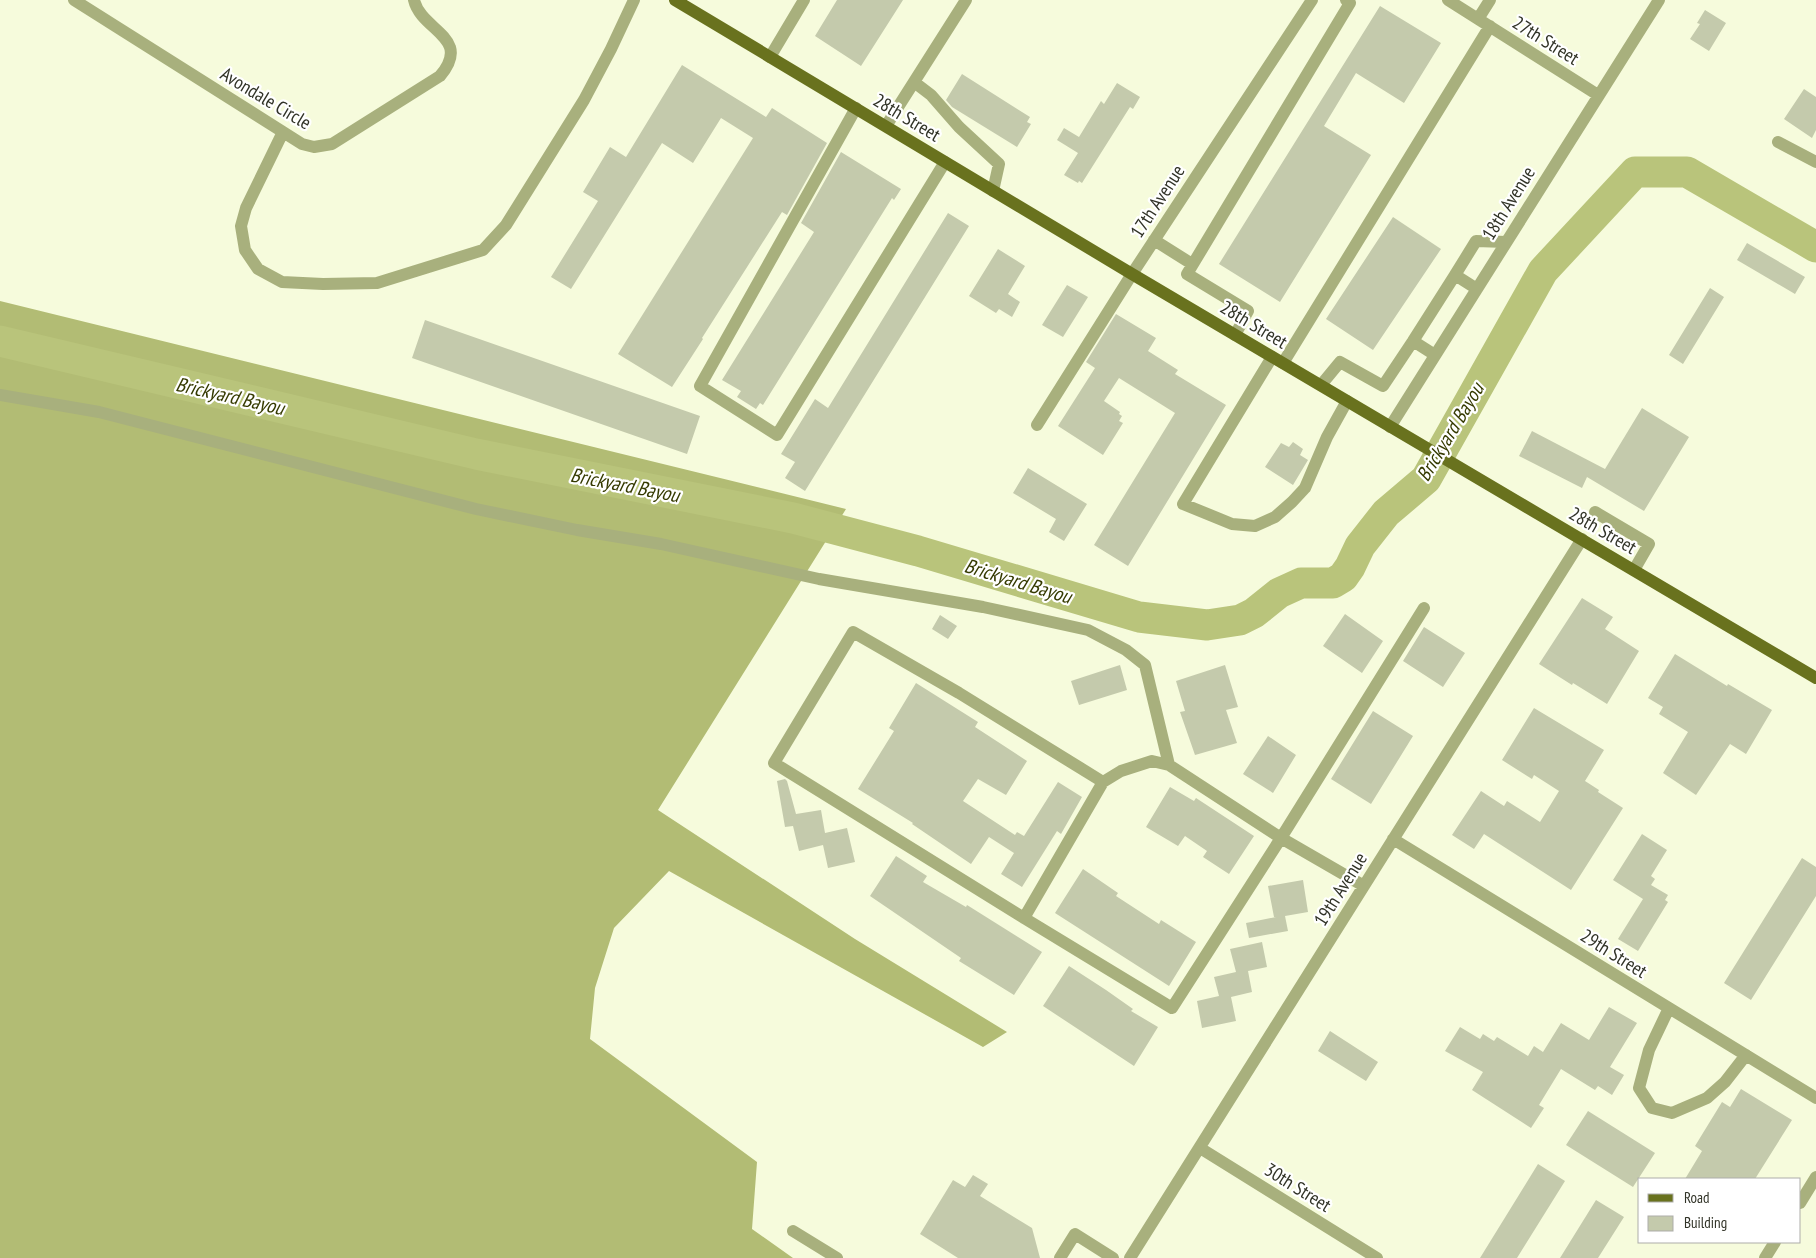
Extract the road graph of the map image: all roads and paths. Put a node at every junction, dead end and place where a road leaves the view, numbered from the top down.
1 (74, 0) edge
2 (414, 0) edge
3 (634, 0) edge
4 (675, 0) edge
5 (804, 0) edge
6 (966, 0) edge
7 (1312, 0) edge
8 (1346, 0) edge
9 (1448, 0) edge
10 (1490, 0) edge
11 (1658, 0) edge
12 (1478, 19) junction
13 (1490, 26) junction
14 (770, 57) junction
15 (914, 82) junction
16 (1598, 95) junction
17 (856, 108) junction
18 (886, 126) junction
19 (283, 132) junction
20 (1778, 142) dead end
21 (945, 162) junction
22 (1816, 162) edge
23 (993, 190) junction
24 (1154, 240) junction
25 (1506, 242) junction
26 (1192, 264) junction
27 (1132, 274) junction
28 (1455, 275) junction
29 (1477, 289) junction
30 (1235, 335) junction
31 (1413, 341) junction
32 (1436, 354) junction
33 (1277, 360) junction
34 (1320, 385) junction
35 (0, 395) edge
36 (1348, 401) junction
37 (1037, 425) dead end
38 (1390, 426) junction
39 (1595, 512) dead end
40 (1582, 539) junction
41 (1634, 570) junction
42 (1424, 608) dead end
43 (1816, 678) edge
44 (1169, 765) junction
45 (1103, 782) junction
46 (1281, 838) junction
47 (1393, 839) junction
48 (1364, 886) junction
49 (1024, 918) junction
50 (1669, 1008) junction
51 (1746, 1054) junction
52 (1816, 1098) edge
53 (1200, 1148) junction
54 (1816, 1177) edge
55 (1801, 1201) edge
56 (793, 1231) dead end
57 (1774, 1243) edge
58 (837, 1258) edge
59 (1060, 1258) edge
60 (1113, 1258) edge
61 (1130, 1258) edge
62 (1377, 1258) edge
63 (1765, 1258) edge

1 - 19 street, Avondale Circle
2 - 19 street, Avondale Circle
3 - 19 street
4 - 14 main road, 28th Street
5 - 14 street
6 - 15 street
7 - 24 street, 17th Avenue
8 - 26 street
9 - 12 street, 27th Street
10 - 12 street
11 - 16 street, 18th Avenue
12 - 13 street, 27th Street
13 - 16 street, 27th Street
13 - 33 street
14 - 17 main road, 28th Street
15 - 18 street
15 - 23 street
16 - 25 street, 18th Avenue
17 - 18 main road, 28th Street
17 - 21 street
18 - 21 main road, 28th Street
20 - 22 street
21 - 23 main road, 28th Street
23 - 27 main road, 28th Street
24 - 26 street
24 - 27 street, 17th Avenue
25 - 28 street
25 - 29 street, 18th Avenue
26 - 30 street
27 - 30 main road, 28th Street
27 - 37 street, 17th Avenue
28 - 29 street
28 - 31 street
29 - 32 street, 18th Avenue
30 - 33 main road, 28th Street
31 - 32 street
31 - 34 street
32 - 38 street, 18th Avenue
33 - 34 main road, 28th Street
33 - 36 street
34 - 36 main road, 28th Street
35 - 44 street
36 - 38 main road, 28th Street
38 - 40 main road, 28th Street
39 - 41 street
40 - 41 main road, 28th Street
40 - 47 street, 19th Avenue
41 - 43 main road, 28th Street
42 - 46 street
44 - 45 street
44 - 46 street
45 - 49 street
45 - 49 street
46 - 48 street
46 - 49 street
47 - 48 street, 19th Avenue
47 - 50 street, 29th Street
48 - 53 street, 19th Avenue
50 - 51 street, 29th Street
50 - 51 street
51 - 52 street, 29th Street
53 - 61 street, 19th Avenue
53 - 62 street, 30th Street
54 - 55 street
56 - 58 street
57 - 63 street
59 - 60 street

